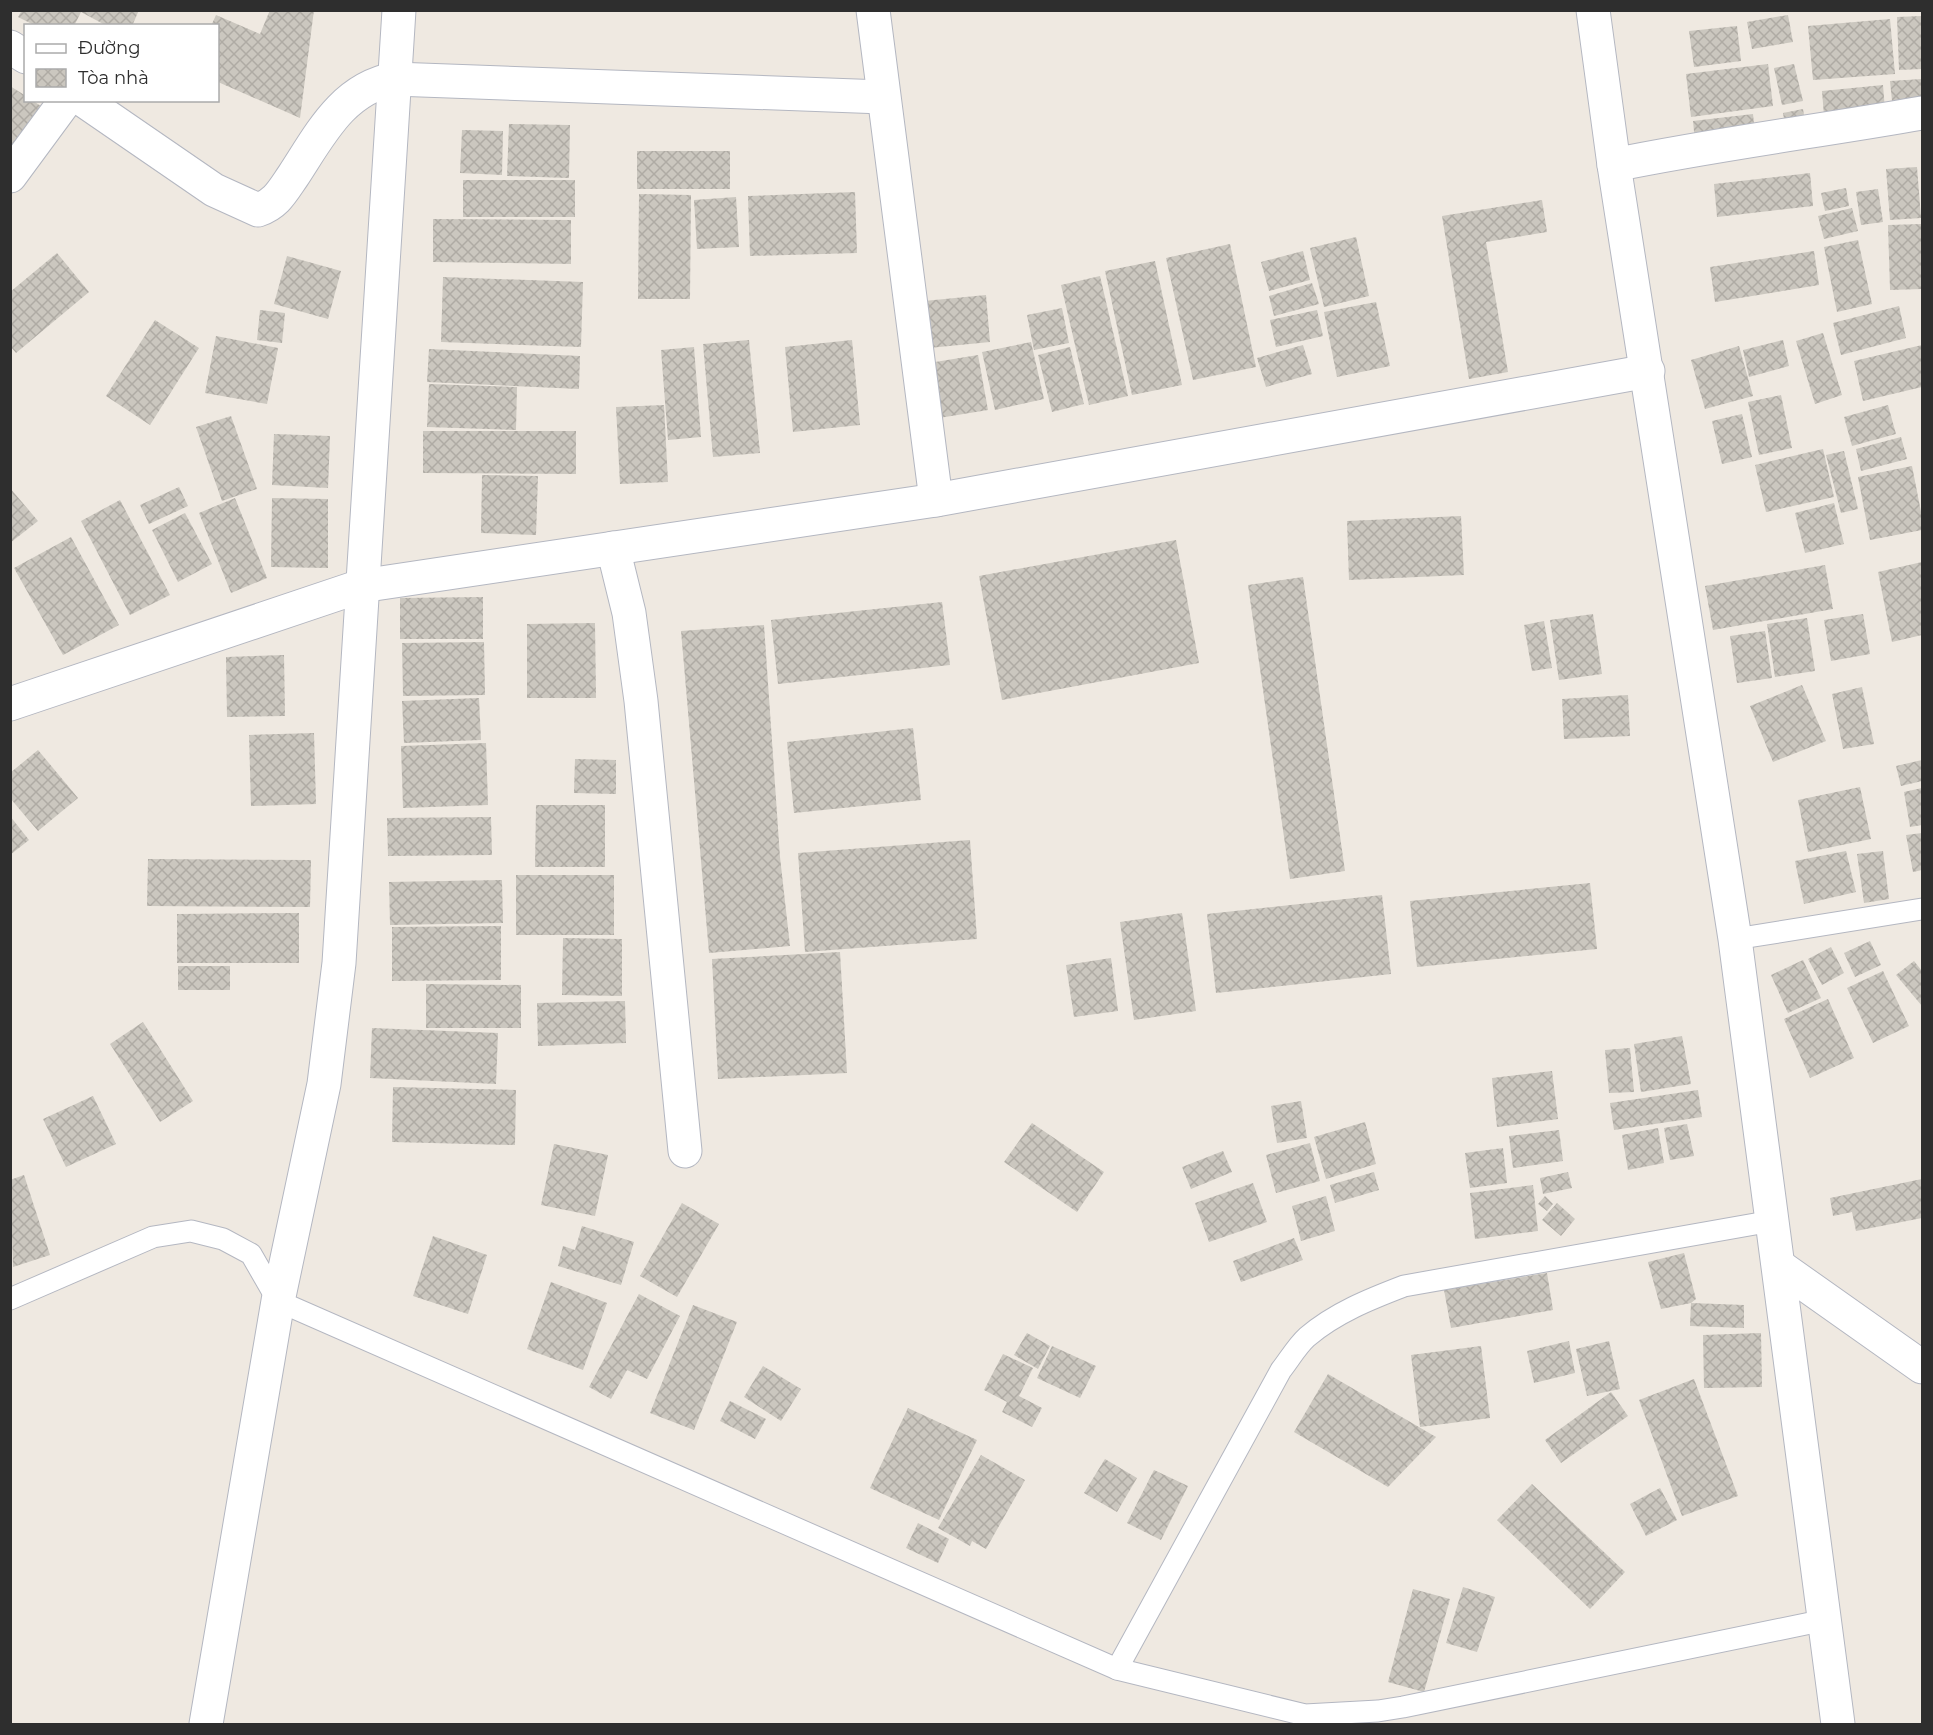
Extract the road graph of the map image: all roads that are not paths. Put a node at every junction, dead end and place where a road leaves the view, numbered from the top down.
1 (399, 10) edge
2 (873, 10) edge
3 (1593, 10) edge
4 (10, 47) edge
5 (24, 56) edge
6 (394, 79) junction
7 (883, 97) junction
8 (65, 102) edge
9 (86, 102) edge
10 (1923, 113) edge
11 (1614, 165) junction
12 (10, 176) edge
13 (1648, 371) junction
14 (936, 500) junction
15 (613, 548) junction
16 (361, 585) junction
17 (10, 704) edge
18 (1923, 909) edge
19 (1735, 939) junction
20 (685, 1151) dead end
21 (1772, 1221) junction
22 (1779, 1266) junction
23 (10, 1299) edge
24 (278, 1301) junction
25 (1923, 1368) edge
26 (1825, 1620) junction
27 (1117, 1669) junction
28 (206, 1725) edge
29 (1838, 1725) edge

1 - 6 street
2 - 7 street
3 - 11 street
4 - 5 street
6 - 7 street
6 - 9 street
6 - 16 street
7 - 14 street
8 - 12 street
10 - 11 street
11 - 13 street
13 - 14 street
13 - 19 street
14 - 15 street
15 - 16 street
15 - 20 street
16 - 17 street
16 - 24 street
18 - 19 lane
19 - 21 street
21 - 22 street
21 - 27 lane
22 - 25 street
22 - 26 street
23 - 24 lane
24 - 27 lane
24 - 28 street
26 - 27 lane
26 - 29 street

